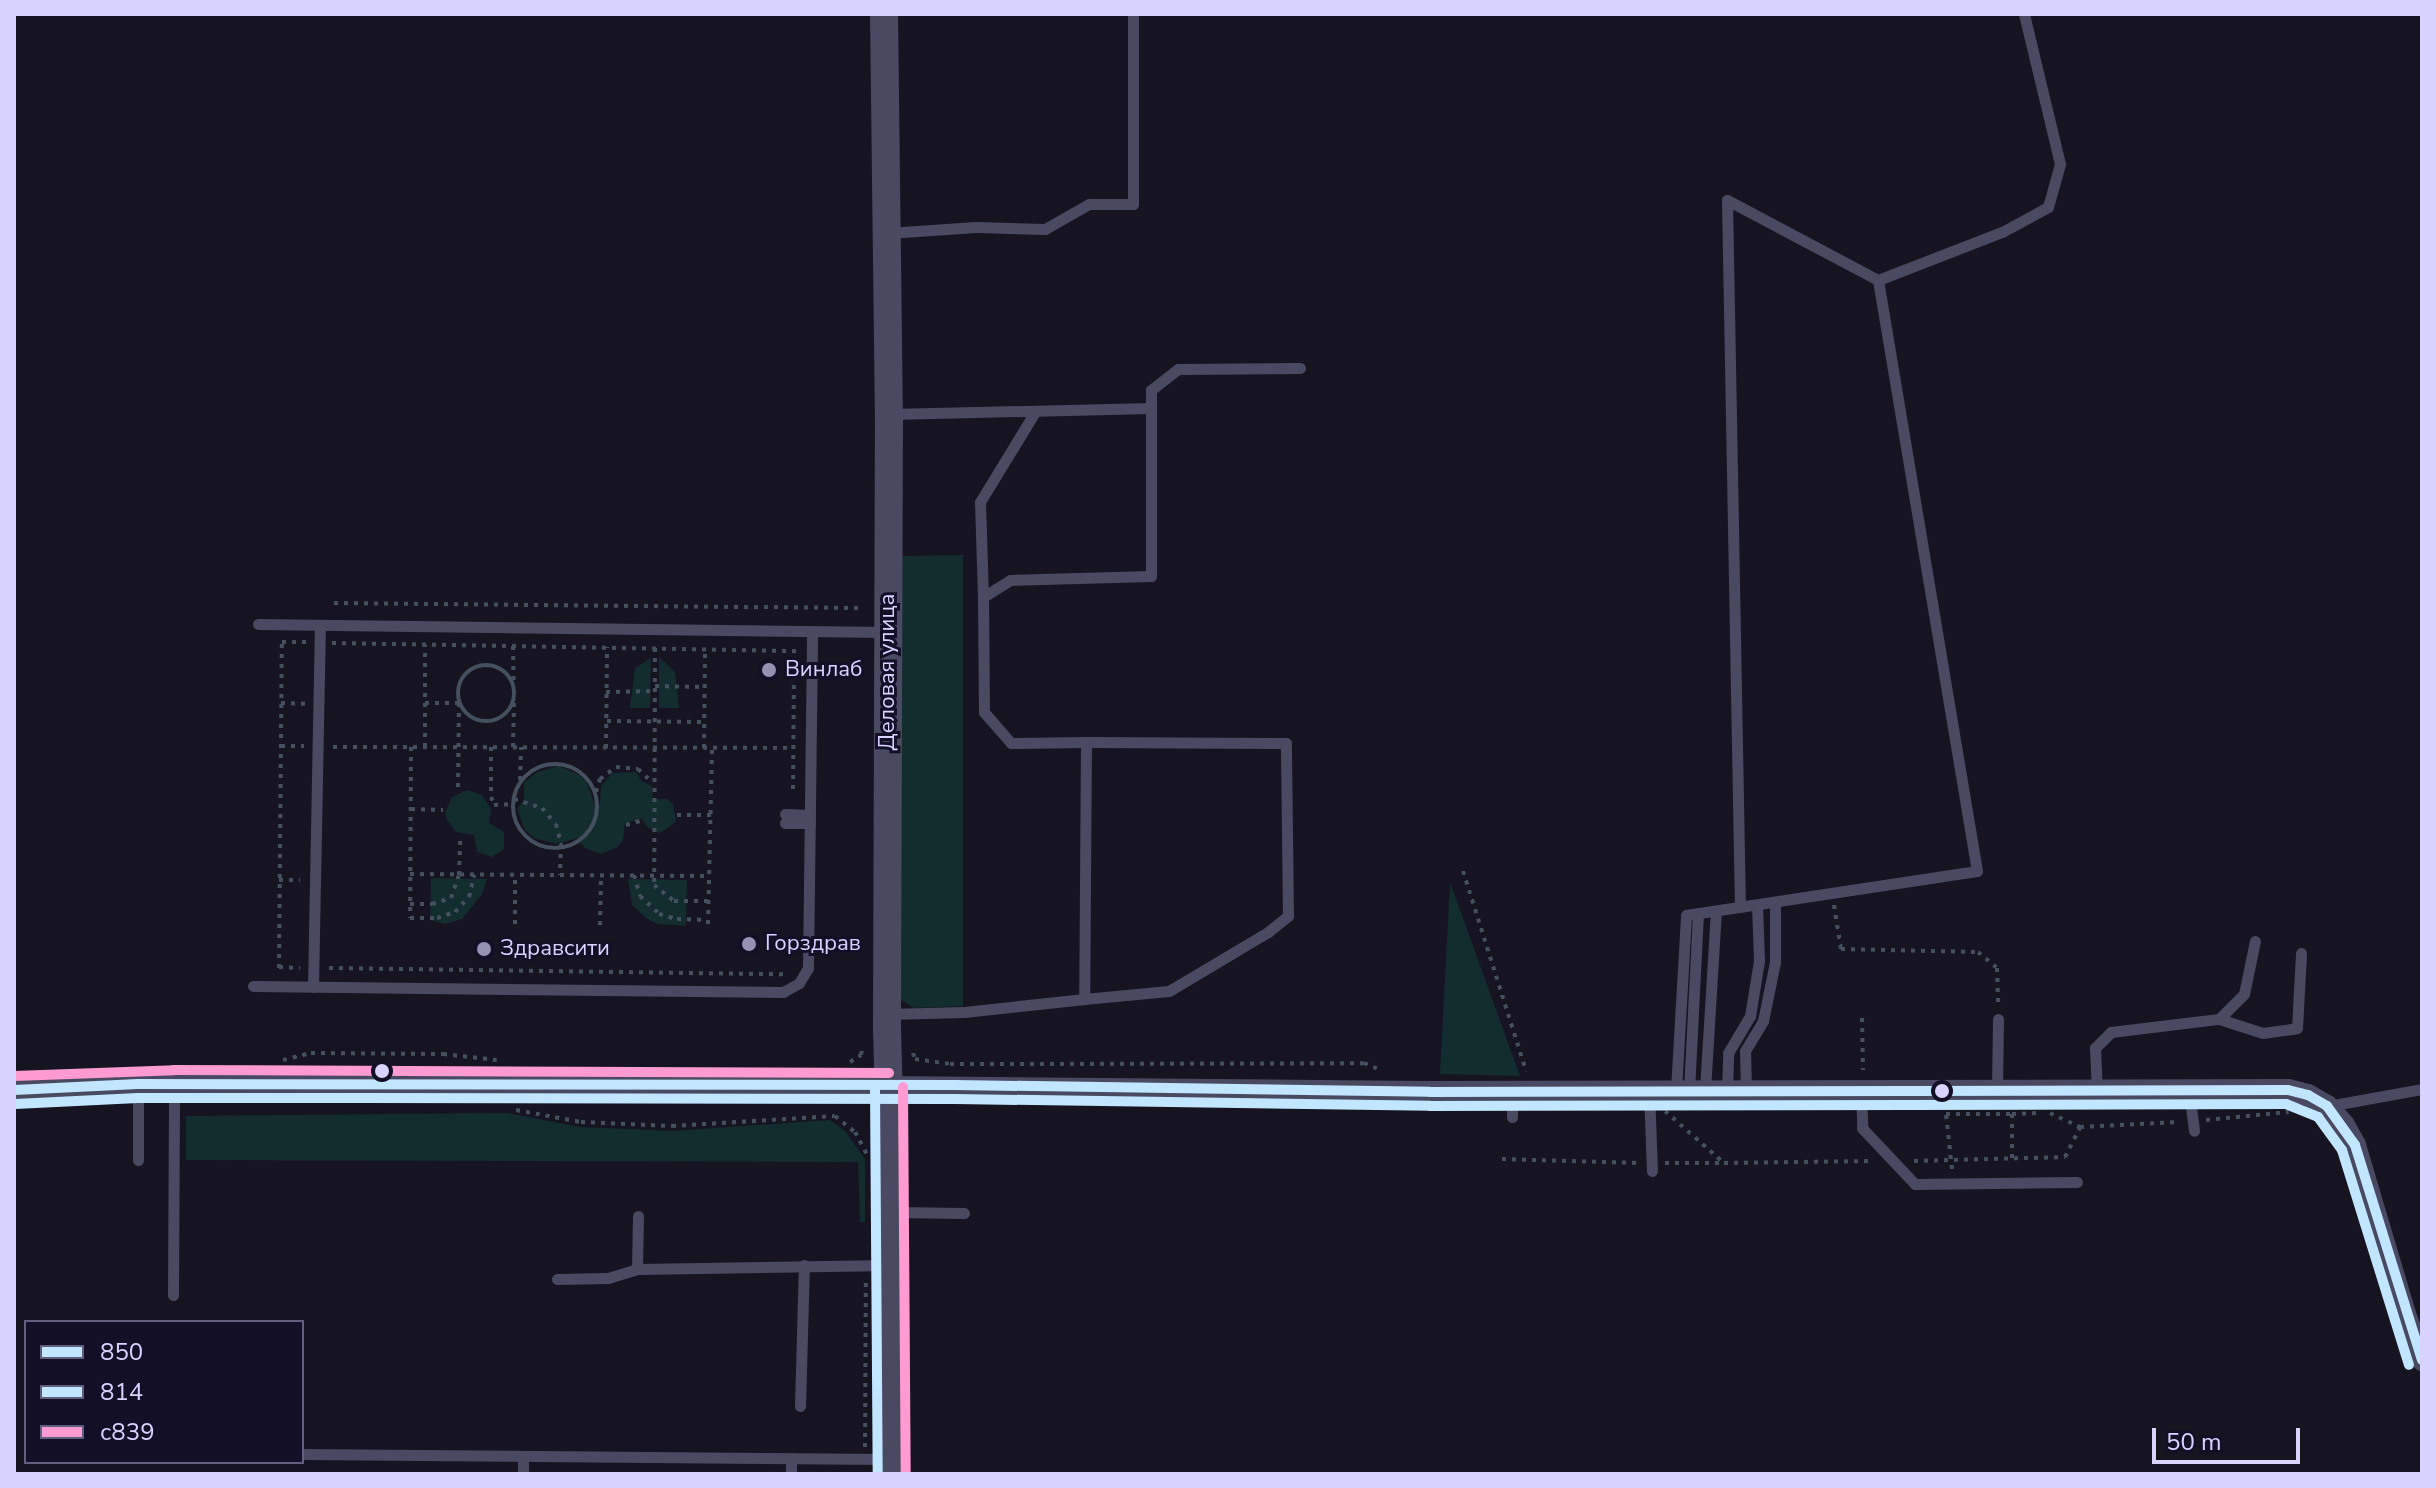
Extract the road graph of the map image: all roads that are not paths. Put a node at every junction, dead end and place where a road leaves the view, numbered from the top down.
1 (884, 14) edge
2 (1133, 14) edge
3 (2024, 14) edge
4 (888, 233) junction
5 (1878, 280) junction
6 (1300, 368) dead end
7 (1151, 408) junction
8 (1035, 412) junction
9 (889, 414) junction
10 (983, 597) junction
11 (258, 624) dead end
12 (320, 626) junction
13 (812, 632) junction
14 (888, 632) junction
15 (1086, 742) junction
16 (788, 817) road end
17 (810, 819) junction
18 (1775, 902) junction
19 (1757, 905) junction
20 (1740, 907) junction
21 (1716, 911) junction
22 (1698, 913) junction
23 (2255, 941) dead end
24 (2301, 953) dead end
25 (253, 986) dead end
26 (313, 987) junction
27 (1084, 999) junction
28 (887, 1014) junction
29 (1998, 1019) road end
30 (2219, 1019) junction
31 (14, 1083) edge
32 (138, 1084) junction
33 (174, 1084) junction
34 (1862, 1084) junction
35 (1520, 1085) junction
36 (99, 1086) junction
37 (889, 1087) junction
38 (2422, 1089) edge
39 (14, 1090) edge
40 (1708, 1090) junction
41 (2189, 1090) junction
42 (1997, 1091) junction
43 (2097, 1091) junction
44 (1649, 1100) junction
45 (2327, 1106) junction
46 (1512, 1117) dead end
47 (2193, 1126) road end
48 (138, 1160) dead end
49 (1652, 1167) road end
50 (2077, 1182) dead end
51 (892, 1212) junction
52 (964, 1213) dead end
53 (638, 1216) dead end
54 (804, 1265) junction
55 (879, 1265) junction
56 (637, 1269) junction
57 (557, 1279) dead end
58 (173, 1295) dead end
59 (2422, 1360) edge
60 (800, 1406) dead end
61 (304, 1454) edge
62 (523, 1456) junction
63 (791, 1458) junction
64 (883, 1464) edge
65 (523, 1474) edge
66 (791, 1474) edge

1 - 4 street, Деловая улица
2 - 4 lane
3 - 5 lane
4 - 9 street, Деловая улица
5 - 18 lane
5 - 20 lane
6 - 7 lane
7 - 8 lane
7 - 10 lane
8 - 9 lane
8 - 10 lane
9 - 14 street, Деловая улица
10 - 15 lane
11 - 12 lane
12 - 13 lane
12 - 26 lane
13 - 14 lane
13 - 17 lane
14 - 28 street, Деловая улица
15 - 27 lane
15 - 27 lane
16 - 17 lane
17 - 26 lane
18 - 19 lane
18 - 40 lane
19 - 20 lane
19 - 40 lane
20 - 21 lane
21 - 22 lane
21 - 40 lane
22 - 40 lane
22 - 40 lane
23 - 30 lane
24 - 30 lane
25 - 26 lane
27 - 28 lane
28 - 37 street, Деловая улица
29 - 42 lane
30 - 43 lane
31 - 36 street
32 - 33 street
32 - 36 street
32 - 48 lane
33 - 37 street
33 - 58 lane
34 - 40 street
34 - 42 street
34 - 50 lane
35 - 37 street
35 - 44 street
35 - 46 lane
36 - 39 street
37 - 51 street, Деловая улица
38 - 45 lane
40 - 44 street
41 - 43 street
41 - 45 street
41 - 47 lane
42 - 43 street
44 - 49 lane
45 - 59 street
51 - 52 lane
51 - 55 street, Деловая улица
53 - 56 lane
54 - 55 lane
54 - 56 lane
54 - 60 lane
55 - 64 street, Деловая улица
56 - 57 lane
61 - 62 lane
62 - 63 lane
62 - 65 lane
63 - 64 lane
63 - 66 lane

